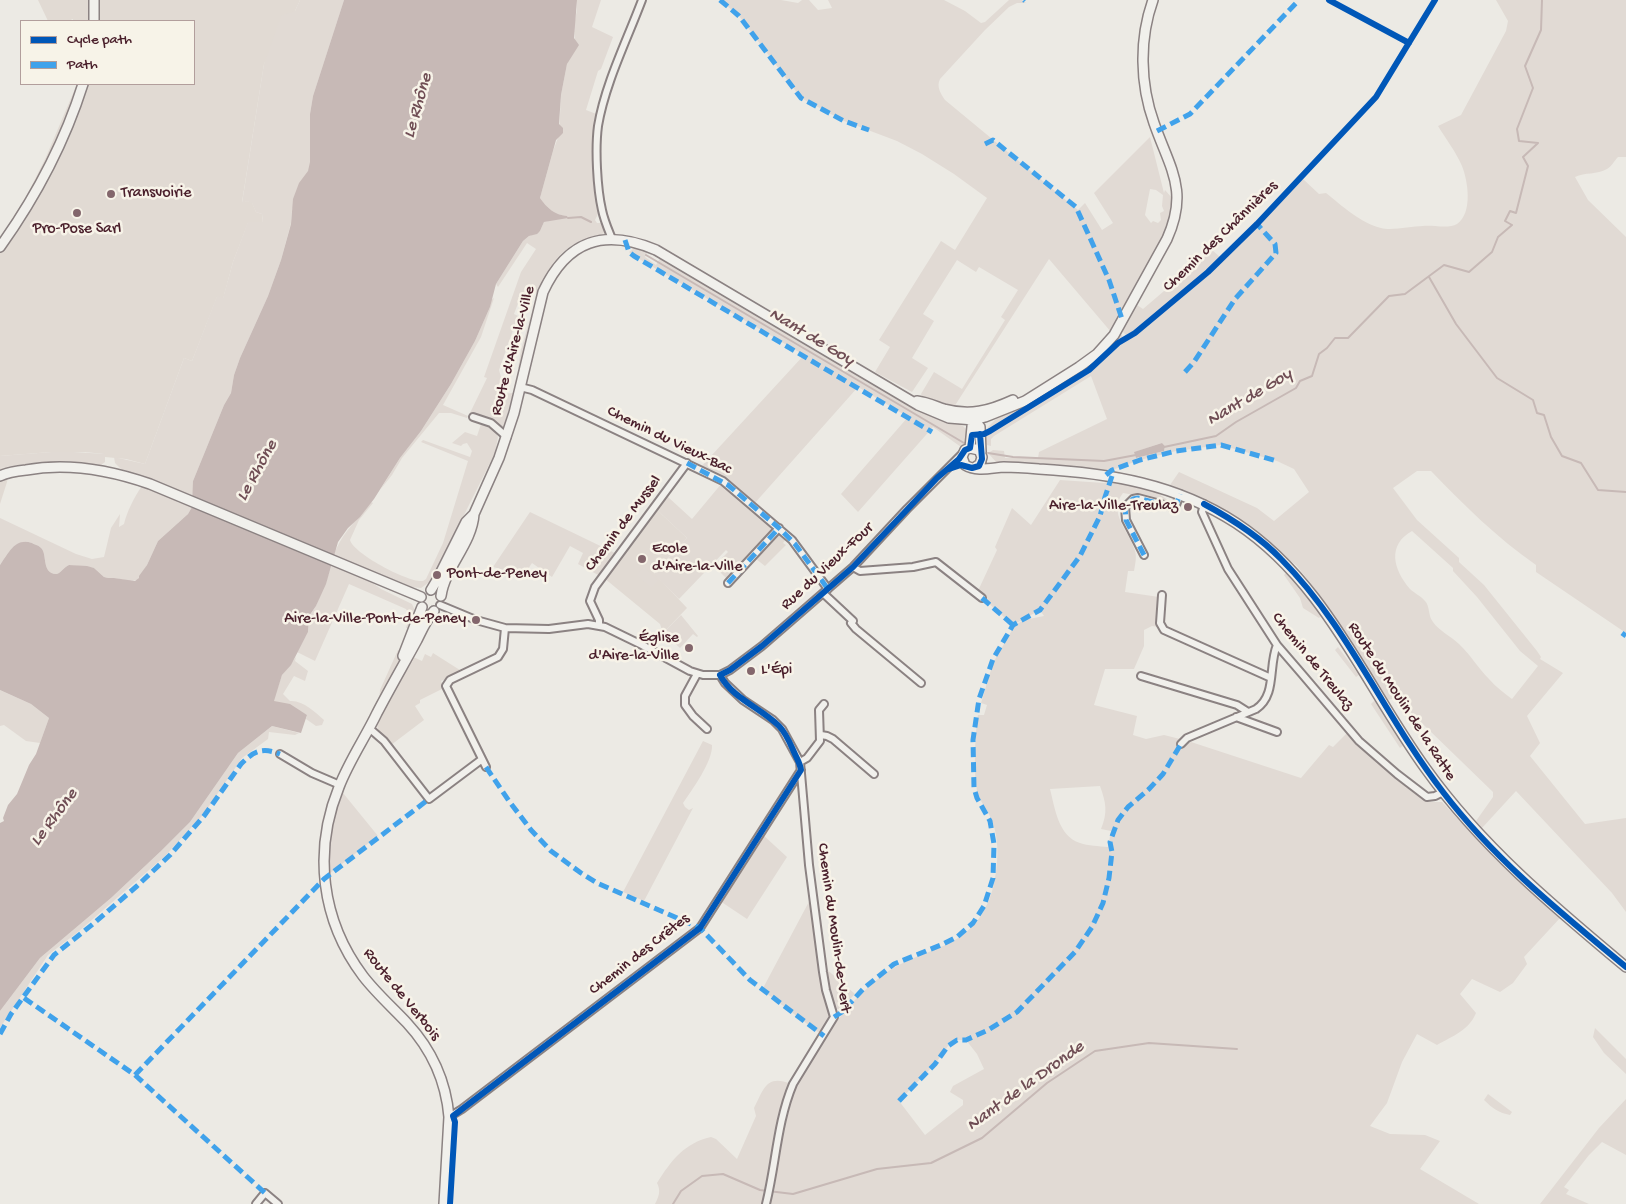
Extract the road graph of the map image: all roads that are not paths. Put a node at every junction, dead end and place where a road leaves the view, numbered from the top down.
1 (94, 0) edge
2 (642, 0) edge
3 (1153, 0) edge
4 (94, 20) edge
5 (82, 85) edge
6 (612, 239) junction
7 (0, 247) edge
8 (520, 387) junction
9 (973, 417) junction
10 (473, 418) dead end
11 (507, 437) junction
12 (970, 448) junction
13 (962, 454) junction
14 (982, 454) junction
15 (687, 463) junction
16 (965, 465) junction
17 (1002, 467) junction
18 (974, 468) junction
19 (946, 470) junction
20 (2, 474) edge
21 (1180, 496) junction
22 (1204, 504) junction
23 (474, 514) junction
24 (779, 528) junction
25 (1144, 555) dead end
26 (853, 568) junction
27 (728, 583) dead end
28 (430, 590) junction
29 (826, 591) junction
30 (1162, 595) dead end
31 (420, 597) junction
32 (982, 598) dead end
33 (438, 604) junction
34 (422, 607) junction
35 (599, 625) junction
36 (505, 628) junction
37 (1277, 645) junction
38 (398, 672) junction
39 (697, 674) junction
40 (720, 675) junction
41 (1140, 676) dead end
42 (1271, 678) junction
43 (921, 683) dead end
44 (824, 704) dead end
45 (1248, 712) junction
46 (1236, 717) junction
47 (369, 728) junction
48 (707, 729) dead end
49 (1277, 732) dead end
50 (820, 735) junction
51 (1181, 744) dead end
52 (280, 754) dead end
53 (481, 760) junction
54 (800, 762) junction
55 (486, 767) dead end
56 (801, 770) junction
57 (874, 774) dead end
58 (340, 785) junction
59 (1443, 792) junction
60 (1626, 967) edge
61 (449, 1117) junction
62 (256, 1204) edge
63 (278, 1204) edge
64 (444, 1204) edge
65 (766, 1204) edge

1 - 4 main road
2 - 6 street
3 - 9 main road, Route d'Aire-la-Ville
5 - 7 main road
6 - 8 main road, Route d'Aire-la-Ville
6 - 9 main road, Route d'Aire-la-Ville
8 - 11 main road, Route d'Aire-la-Ville
8 - 15 street, Chemin du Vieux-Bac
9 - 12 main road
9 - 14 main road
10 - 11 street
11 - 23 main road, Route d'Aire-la-Ville
12 - 13 main road
12 - 14 main road
13 - 16 main road
13 - 19 street, Rue du Vieux-Four
14 - 17 main road
14 - 18 main road
15 - 24 street, Chemin du Vieux-Bac
15 - 35 street, Chemin de Mussel
16 - 18 main road
16 - 19 street
17 - 18 main road, Route du Moulin de la Ratte
17 - 21 main road, Route du Moulin de la Ratte
19 - 26 street, Rue du Vieux-Four
20 - 31 main road
21 - 22 main road, Route du Moulin de la Ratte
21 - 25 street
22 - 37 street, Chemin de Treulaz
22 - 59 main road, Route du Moulin de la Ratte
23 - 28 main road, Route d'Aire-la-Ville
23 - 33 main road, Route d'Aire-la-Ville
24 - 27 street
24 - 29 street, Chemin du Vieux-Bac
26 - 29 street, Rue du Vieux-Four
26 - 32 street
28 - 31 main road
28 - 33 main road
29 - 40 street, Rue du Vieux-Four
29 - 43 street, Chemin du Vieux-Bac
30 - 42 street
31 - 34 main road
33 - 34 main road
33 - 36 street
33 - 38 main road, Route de Verbois
34 - 38 main road, Route de Verbois
35 - 36 street
35 - 39 street
36 - 53 street
37 - 42 street
37 - 59 street, Chemin de Treulaz
38 - 47 main road, Route de Verbois
39 - 40 street
39 - 48 street
40 - 54 street, Chemin du Moulin-de-Vert
41 - 45 street
42 - 45 street
44 - 50 street
45 - 46 street
46 - 49 street
46 - 51 street
47 - 53 street
47 - 58 main road, Route de Verbois
50 - 54 street
50 - 57 street
52 - 58 street
53 - 55 street
54 - 56 street, Chemin du Moulin-de-Vert
56 - 61 street, Chemin des Crêtes
56 - 65 street, Chemin du Moulin-de-Vert
58 - 61 main road, Route de Verbois
59 - 60 main road, Route du Moulin de la Ratte
61 - 64 main road, Route de Verbois
62 - 63 street

